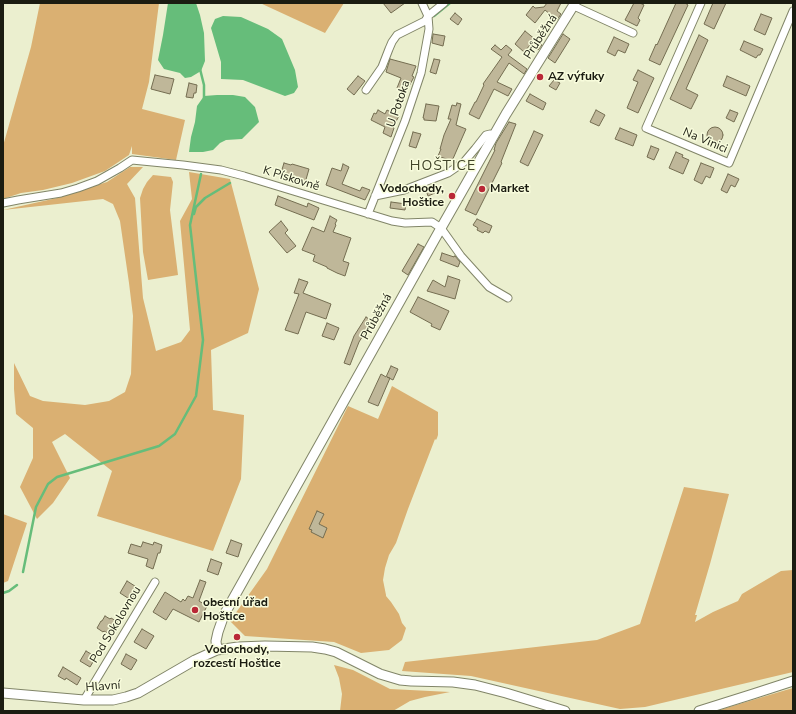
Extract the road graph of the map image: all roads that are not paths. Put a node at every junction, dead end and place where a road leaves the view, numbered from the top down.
1 (422, 3) edge
2 (444, 3) edge
3 (701, 3) edge
4 (575, 5) edge
5 (793, 11) edge
6 (428, 16) junction
7 (633, 33) dead end
8 (366, 90) dead end
9 (494, 134) junction
10 (375, 196) junction
11 (3, 203) edge
12 (368, 214) junction
13 (441, 228) junction
14 (508, 298) dead end
15 (155, 582) dead end
16 (217, 650) junction
17 (793, 680) edge
18 (3, 693) edge
19 (84, 700) junction
20 (565, 711) edge
21 (699, 711) edge

1 - 6 street
2 - 6 street
3 - 5 street, Na Vinici
4 - 7 street
4 - 9 street, Průběžná
6 - 8 street
6 - 10 street, U Potoka
9 - 10 street
9 - 13 street, Průběžná
10 - 12 street, U Potoka
11 - 12 street, K Pískovně
12 - 13 street, K Pískovně
13 - 14 street
13 - 16 street, Průběžná
15 - 19 street, Pod Sokolovnou
16 - 19 street, Hlavní
16 - 20 street, Hlavní
17 - 21 street
18 - 19 street, Hlavní

